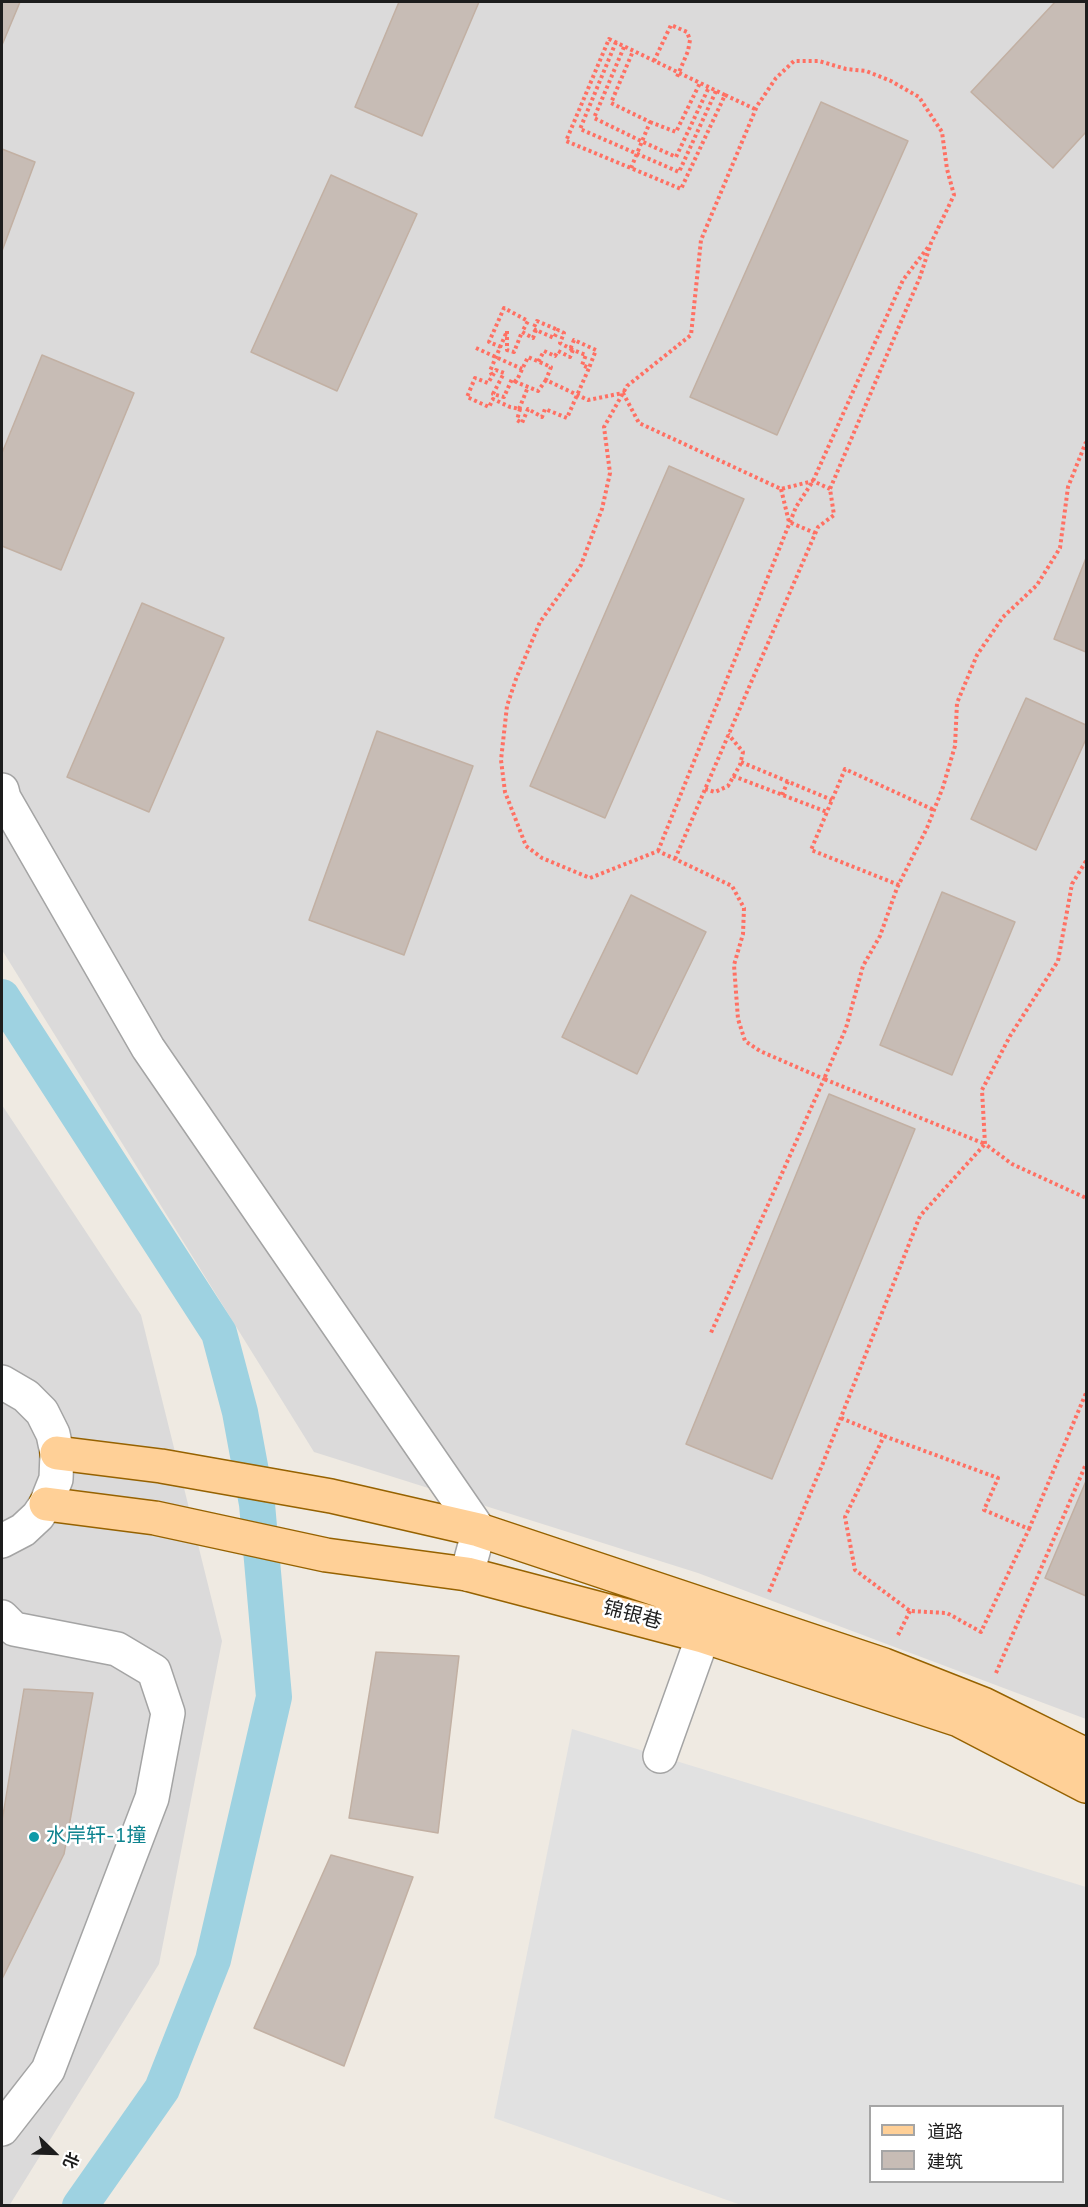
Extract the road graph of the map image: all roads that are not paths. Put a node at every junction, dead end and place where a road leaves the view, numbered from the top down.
1 (2, 790) edge
2 (2, 1382) edge
3 (57, 1453) junction
4 (46, 1504) junction
5 (479, 1530) junction
6 (2, 1541) edge
7 (467, 1574) junction
8 (2, 1617) edge
9 (709, 1622) junction
10 (1086, 1755) edge
11 (660, 1756) dead end
12 (1086, 1786) edge
13 (2, 2129) edge

1 - 5 street
2 - 3 street
3 - 4 street
3 - 5 main road, 锦银巷
4 - 6 street
4 - 7 main road, 锦银巷
5 - 7 street
5 - 9 main road, 锦银巷
7 - 9 main road, 锦银巷
8 - 13 street
9 - 10 main road, 锦银巷
9 - 11 street
9 - 12 main road, 锦银巷

